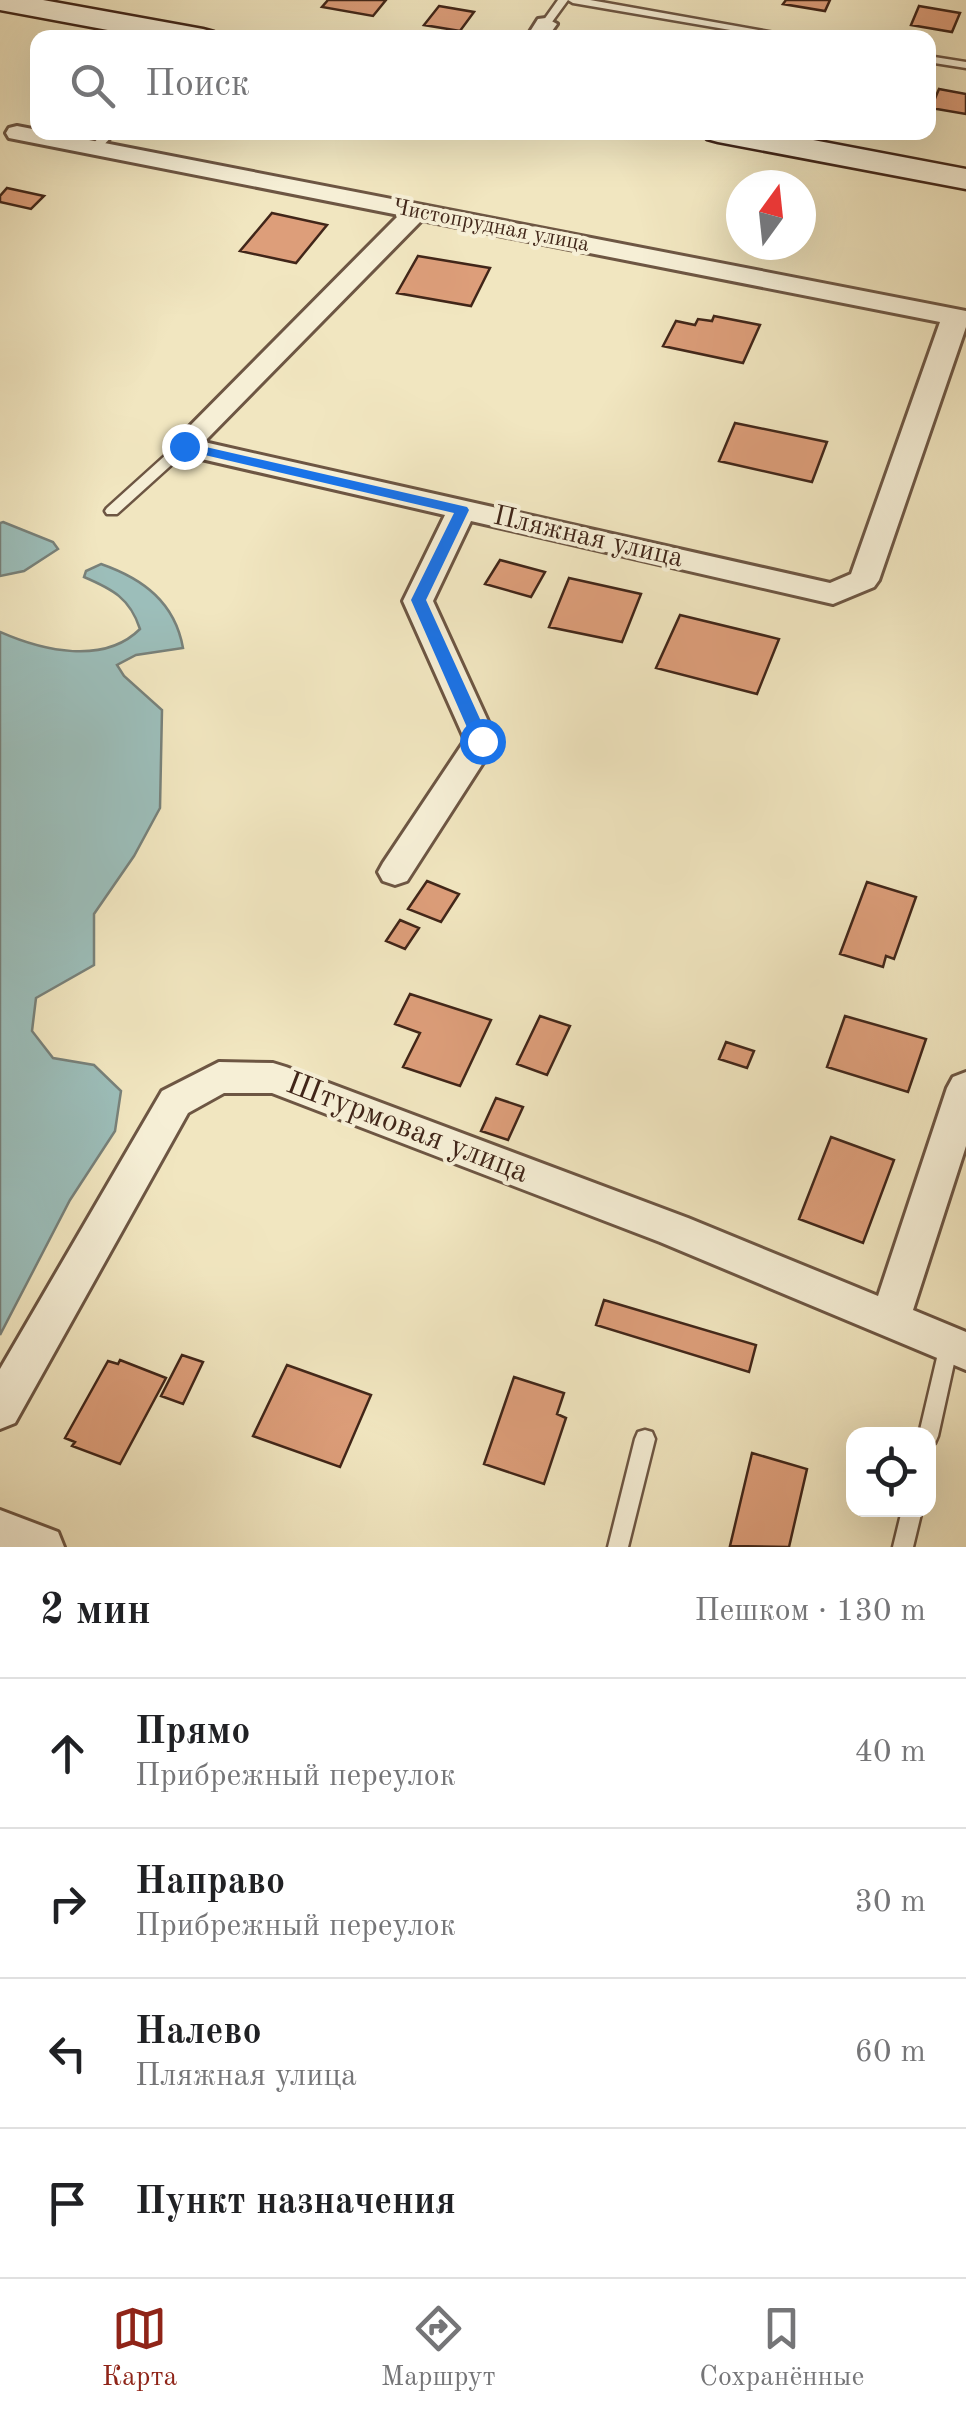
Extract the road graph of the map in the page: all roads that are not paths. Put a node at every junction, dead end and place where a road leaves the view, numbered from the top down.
1 (563, 0) edge
2 (573, 0) edge
3 (0, 1) edge
4 (130, 30) edge
5 (541, 30) edge
6 (751, 30) edge
7 (936, 60) edge
8 (966, 66) edge
9 (30, 124) edge
10 (8, 140) edge
11 (760, 140) edge
12 (103, 141) edge
13 (966, 179) edge
14 (416, 212) junction
15 (961, 317) edge
16 (184, 446) junction
17 (462, 510) junction
18 (112, 511) dead end
19 (395, 872) dead end
20 (966, 1088) edge
21 (891, 1317) junction
22 (958, 1348) edge
23 (0, 1408) edge
24 (931, 1427) edge
25 (645, 1439) dead end
26 (910, 1517) edge
27 (618, 1547) edge
28 (903, 1547) edge

1 - 5 lane
2 - 6 lane
3 - 4 main road
7 - 8 lane
9 - 10 street
10 - 12 street, Чистопрудная улица
11 - 13 main road
12 - 14 street, Чистопрудная улица
14 - 15 street, Чистопрудная улица
14 - 16 street
15 - 17 street, Пляжная улица
16 - 17 street, Пляжная улица
16 - 18 lane
17 - 19 street
20 - 21 street
21 - 22 street, Штурмовая улица
21 - 23 street, Штурмовая улица
22 - 24 lane
25 - 27 lane
26 - 28 lane

